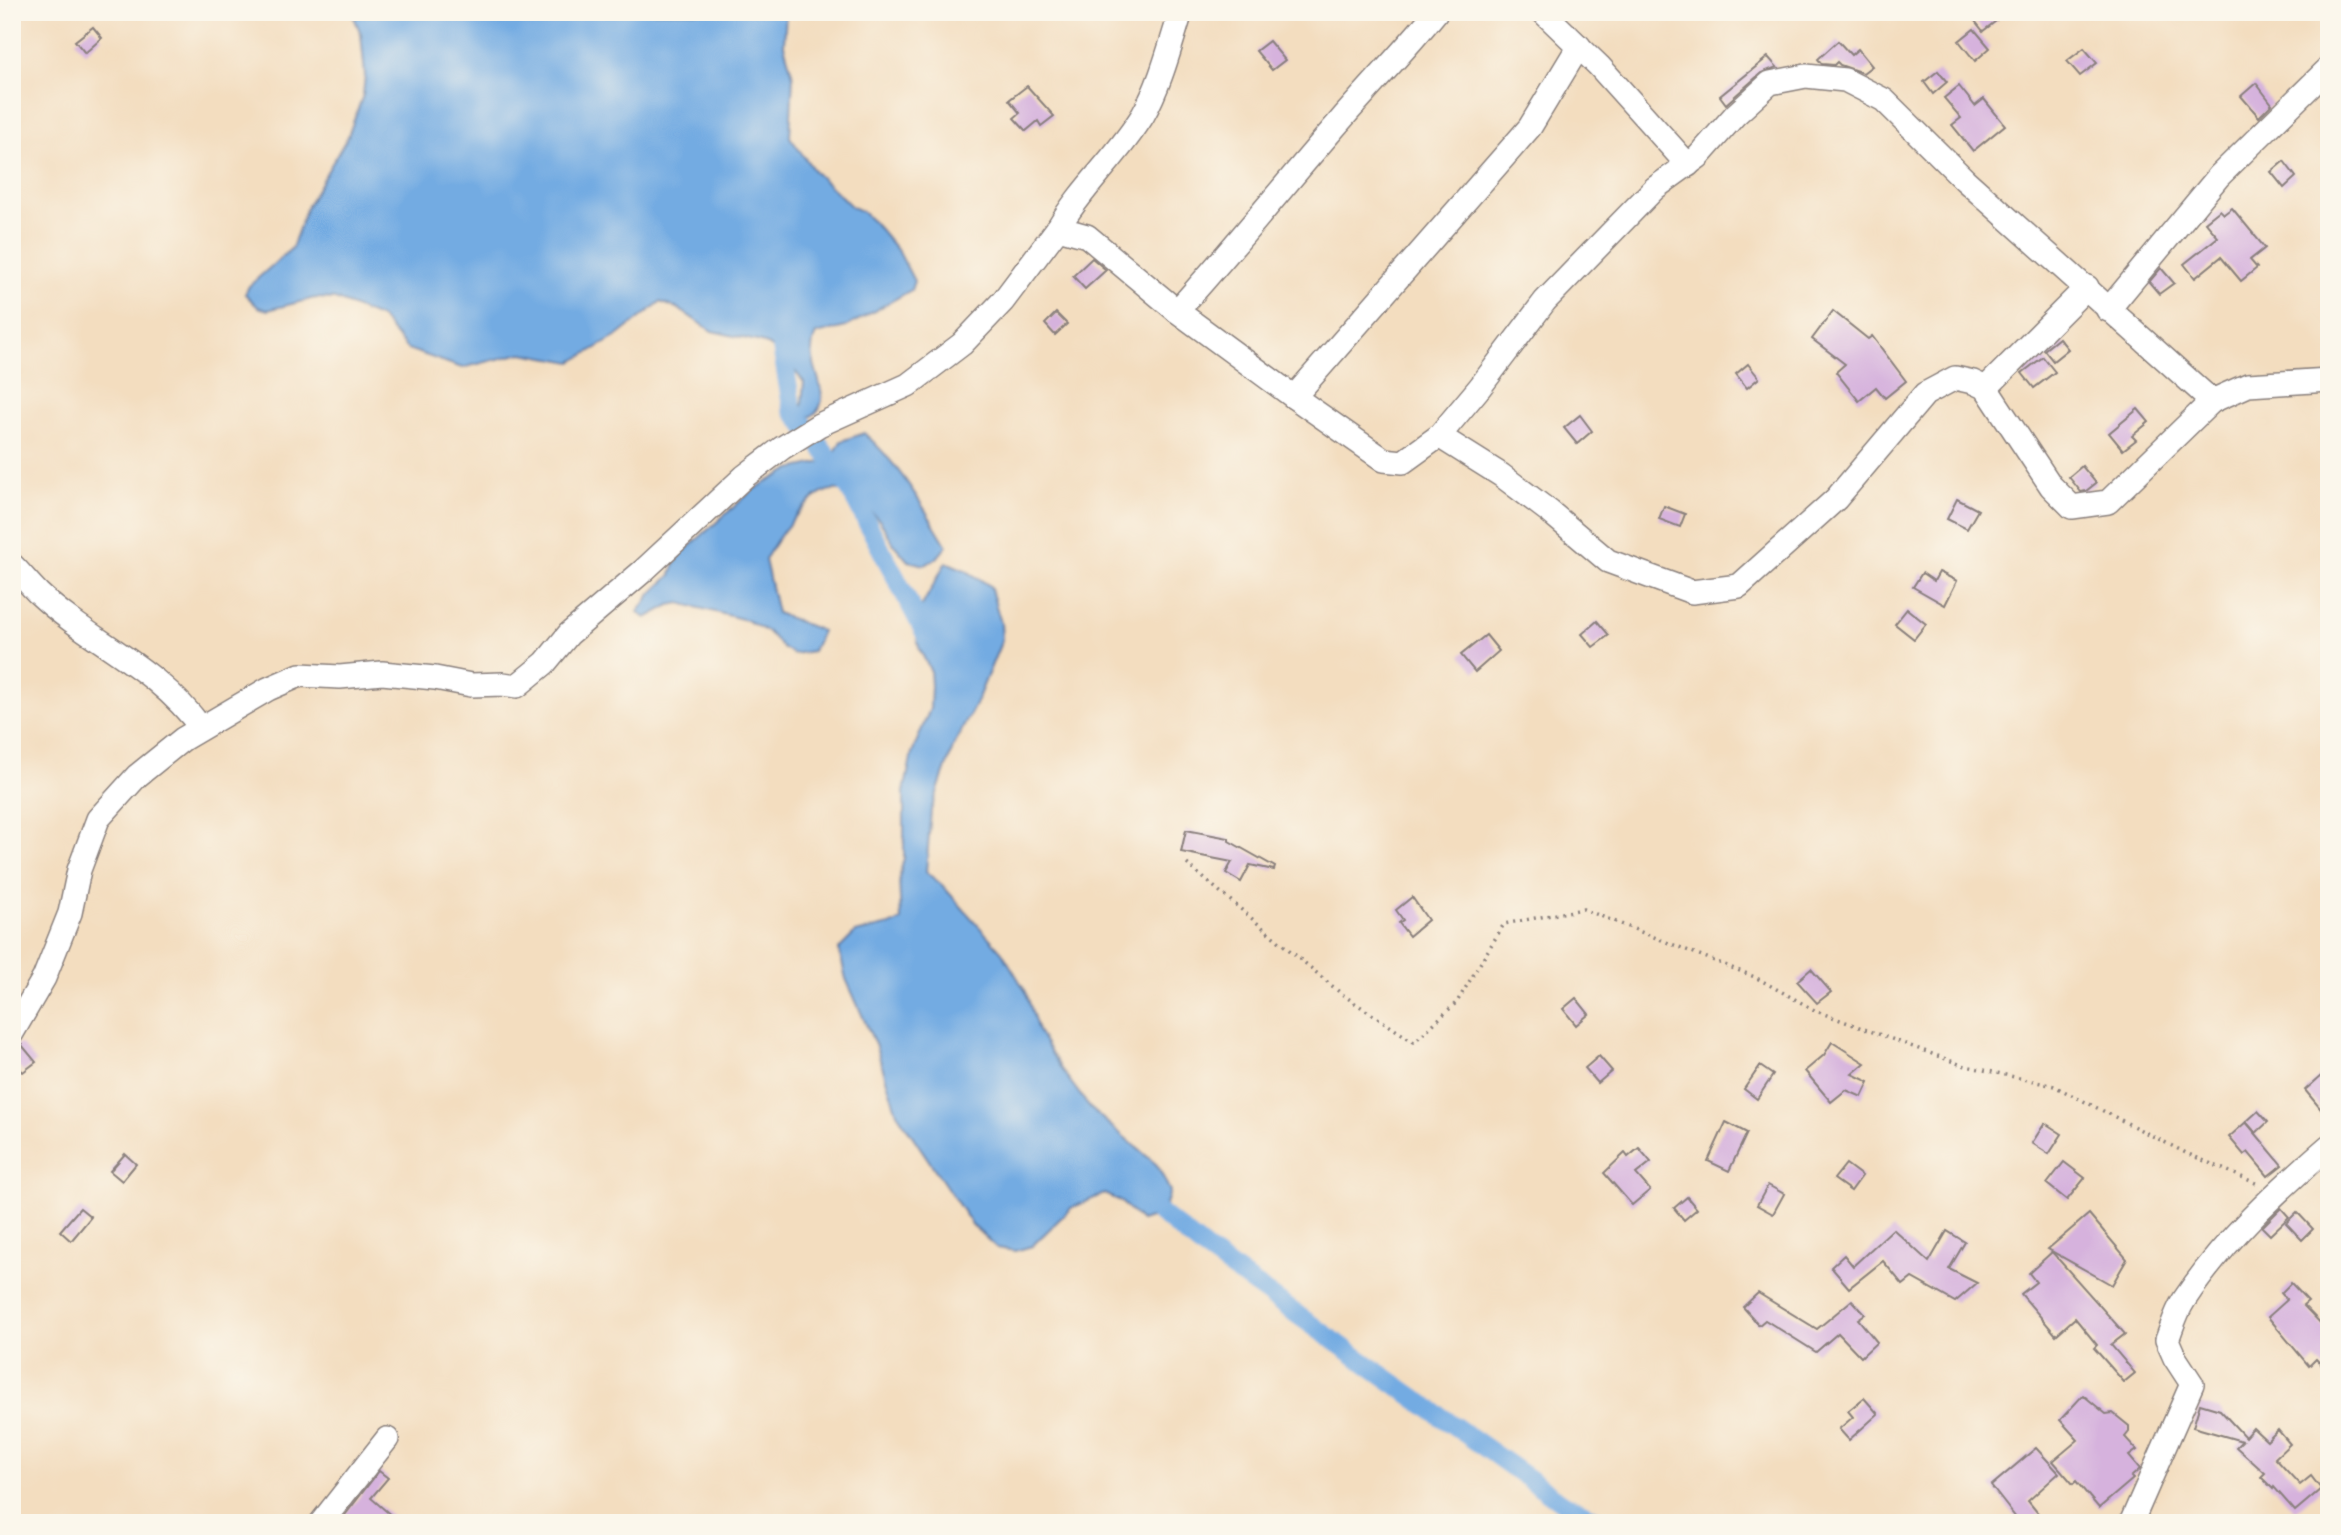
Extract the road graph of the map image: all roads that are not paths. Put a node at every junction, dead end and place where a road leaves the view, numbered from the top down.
1 (1181, 12) edge
2 (1436, 12) edge
3 (1543, 12) edge
4 (1579, 47) junction
5 (2329, 68) edge
6 (1688, 164) junction
7 (1058, 228) junction
8 (2087, 286) junction
9 (2108, 310) junction
10 (1177, 312) junction
11 (2329, 380) edge
12 (1986, 388) junction
13 (1294, 397) junction
14 (2212, 401) junction
15 (1439, 436) junction
16 (12, 565) edge
17 (201, 728) junction
18 (12, 1034) edge
19 (2329, 1146) edge
20 (387, 1439) dead end
21 (320, 1523) edge
22 (2131, 1523) edge

1 - 7 street
2 - 10 street
3 - 4 street
4 - 6 street
4 - 13 street
5 - 9 street
6 - 8 street
6 - 15 street
7 - 10 street
7 - 17 street
8 - 9 street
8 - 12 street
9 - 14 street
10 - 13 street
11 - 14 street
12 - 14 street
12 - 15 street
13 - 15 street
16 - 17 street
17 - 18 street
19 - 22 street
20 - 21 street

